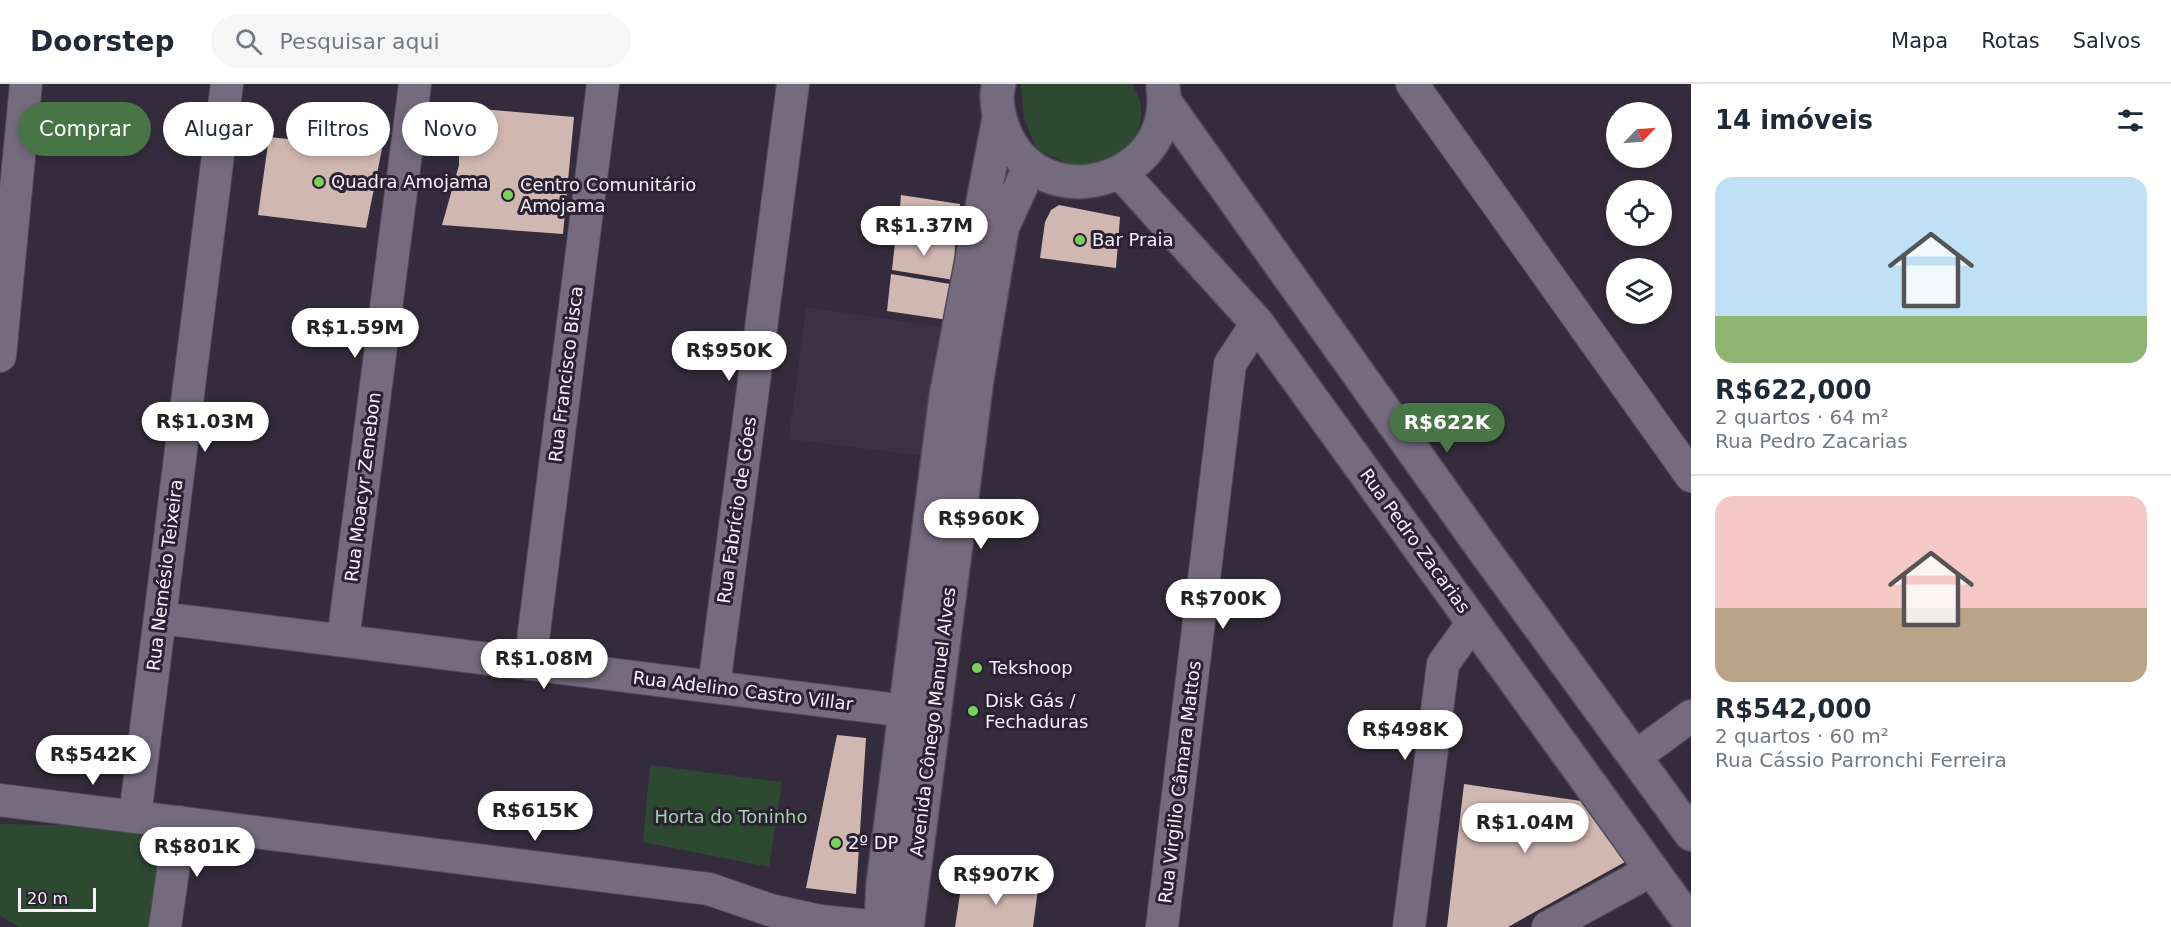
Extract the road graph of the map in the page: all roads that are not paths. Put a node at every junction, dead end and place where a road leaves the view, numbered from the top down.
1 (26, 84) edge
2 (227, 84) edge
3 (415, 84) edge
4 (603, 84) edge
5 (793, 84) edge
6 (1412, 84) edge
7 (1163, 93) edge
8 (998, 94) edge
9 (1030, 166) junction
10 (1121, 173) junction
11 (4, 262) edge
12 (1257, 322) junction
13 (0, 356) edge
14 (1691, 476) edge
15 (160, 618) junction
16 (1473, 622) junction
17 (343, 640) junction
18 (530, 664) junction
19 (714, 686) junction
20 (920, 713) junction
21 (1691, 716) edge
22 (1635, 757) junction
23 (0, 800) edge
24 (135, 816) junction
25 (180, 822) junction
26 (1691, 834) edge
27 (1652, 870) junction
28 (1691, 924) edge
29 (165, 927) edge
30 (880, 927) edge
31 (907, 927) edge
32 (1162, 927) edge
33 (1409, 927) edge
34 (1548, 927) edge

1 - 11 street
2 - 15 street, Rua Nemésio Teixeira
3 - 17 street, Rua Moacyr Zenebon
4 - 18 street, Rua Francisco Bisca
5 - 19 street, Rua Fabrício de Góes
6 - 14 street
7 - 10 street
7 - 22 street
8 - 9 street
8 - 20 street, Avenida Cônego Manuel Alves
9 - 10 street
9 - 20 street, Avenida Cônego Manuel Alves
10 - 12 street, Rua Pedro Zacarias
11 - 13 street
12 - 16 street, Rua Pedro Zacarias
12 - 32 street, Rua Virgilio Câmara Mattos
15 - 17 street, Rua Adelino Castro Villar
15 - 24 street, Rua Nemésio Teixeira
16 - 27 street, Rua Pedro Zacarias
16 - 33 street
17 - 18 street, Rua Adelino Castro Villar
18 - 19 street, Rua Adelino Castro Villar
19 - 20 street, Rua Adelino Castro Villar
20 - 30 street, Avenida Cônego Manuel Alves
20 - 31 street, Avenida Cônego Manuel Alves
21 - 22 street
22 - 26 street
23 - 24 street
24 - 25 street
25 - 29 street
25 - 30 street
27 - 28 street, Rua Pedro Zacarias
27 - 34 street

